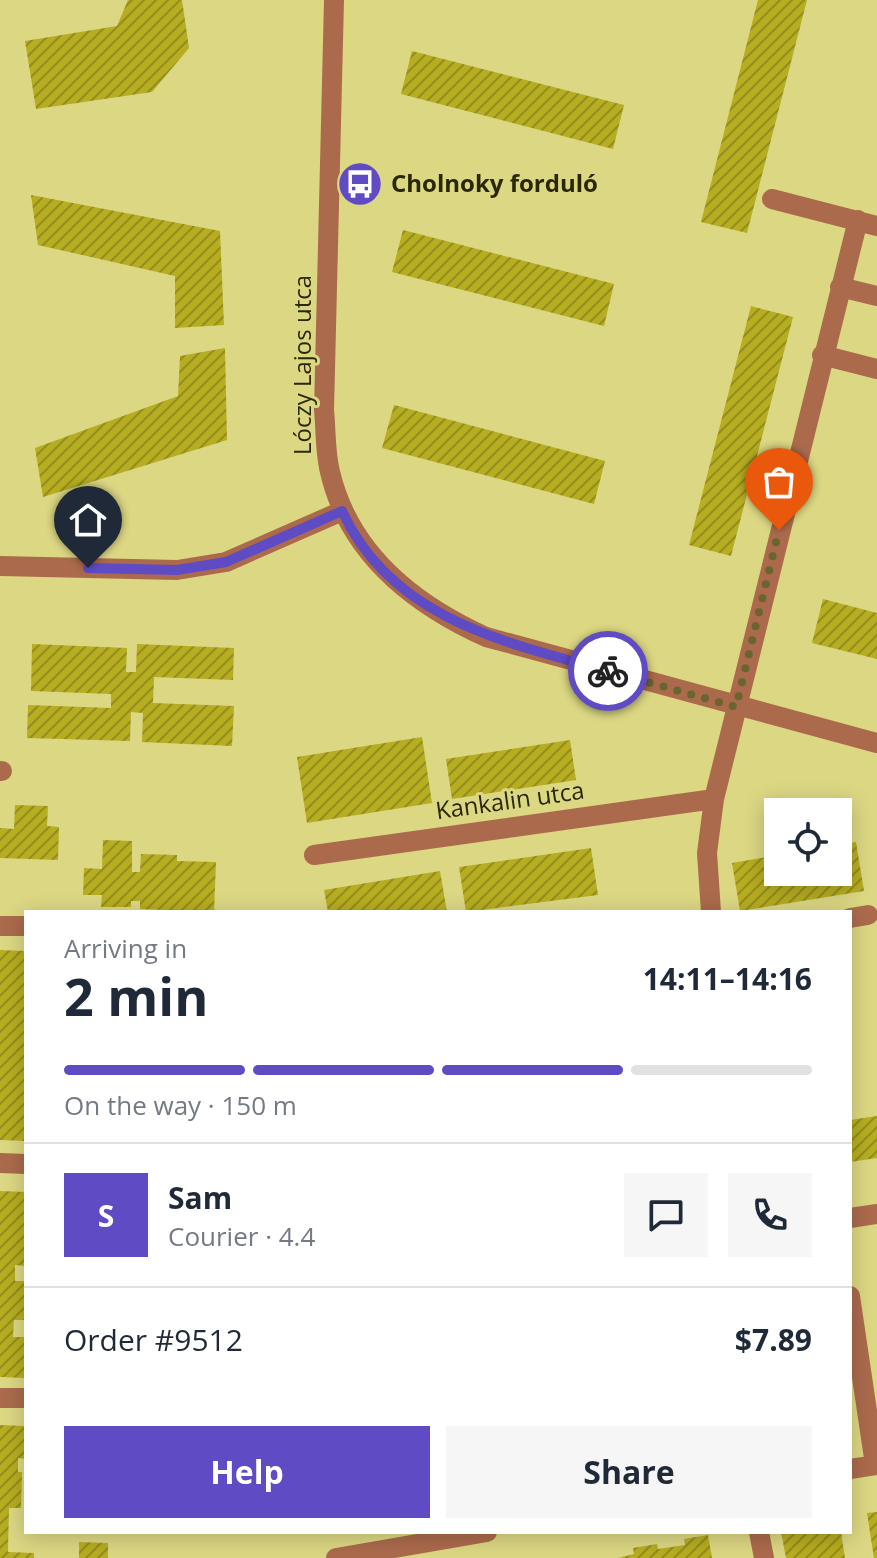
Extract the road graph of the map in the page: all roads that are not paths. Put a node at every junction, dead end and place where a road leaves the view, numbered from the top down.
1 (334, 0) edge
2 (772, 199) dead end
3 (867, 223) edge
4 (840, 287) junction
5 (877, 296) edge
6 (822, 355) junction
7 (877, 369) edge
8 (342, 511) junction
9 (0, 566) edge
10 (736, 707) junction
11 (877, 743) edge
12 (714, 799) junction
13 (314, 855) dead end
14 (711, 910) edge
15 (0, 926) edge
16 (24, 926) edge
17 (0, 1163) edge
18 (24, 1164) edge
19 (877, 1214) edge
20 (852, 1218) edge
21 (852, 1309) edge
22 (0, 1398) edge
23 (24, 1398) edge
24 (876, 1465) edge
25 (852, 1469) edge
26 (475, 1534) edge
27 (759, 1534) edge
28 (336, 1558) edge
29 (764, 1558) edge

1 - 8 street, Lóczy Lajos utca
2 - 3 street
3 - 4 street
4 - 5 street
4 - 6 street
6 - 7 street
6 - 10 street
8 - 9 street
8 - 10 street, Lóczy Lajos utca
10 - 11 street, Lóczy Lajos utca
10 - 12 street
12 - 13 street, Kankalin utca
12 - 14 street
15 - 16 street
17 - 18 street
19 - 20 street
21 - 24 street
22 - 23 street
24 - 25 street
26 - 28 street
27 - 29 street

